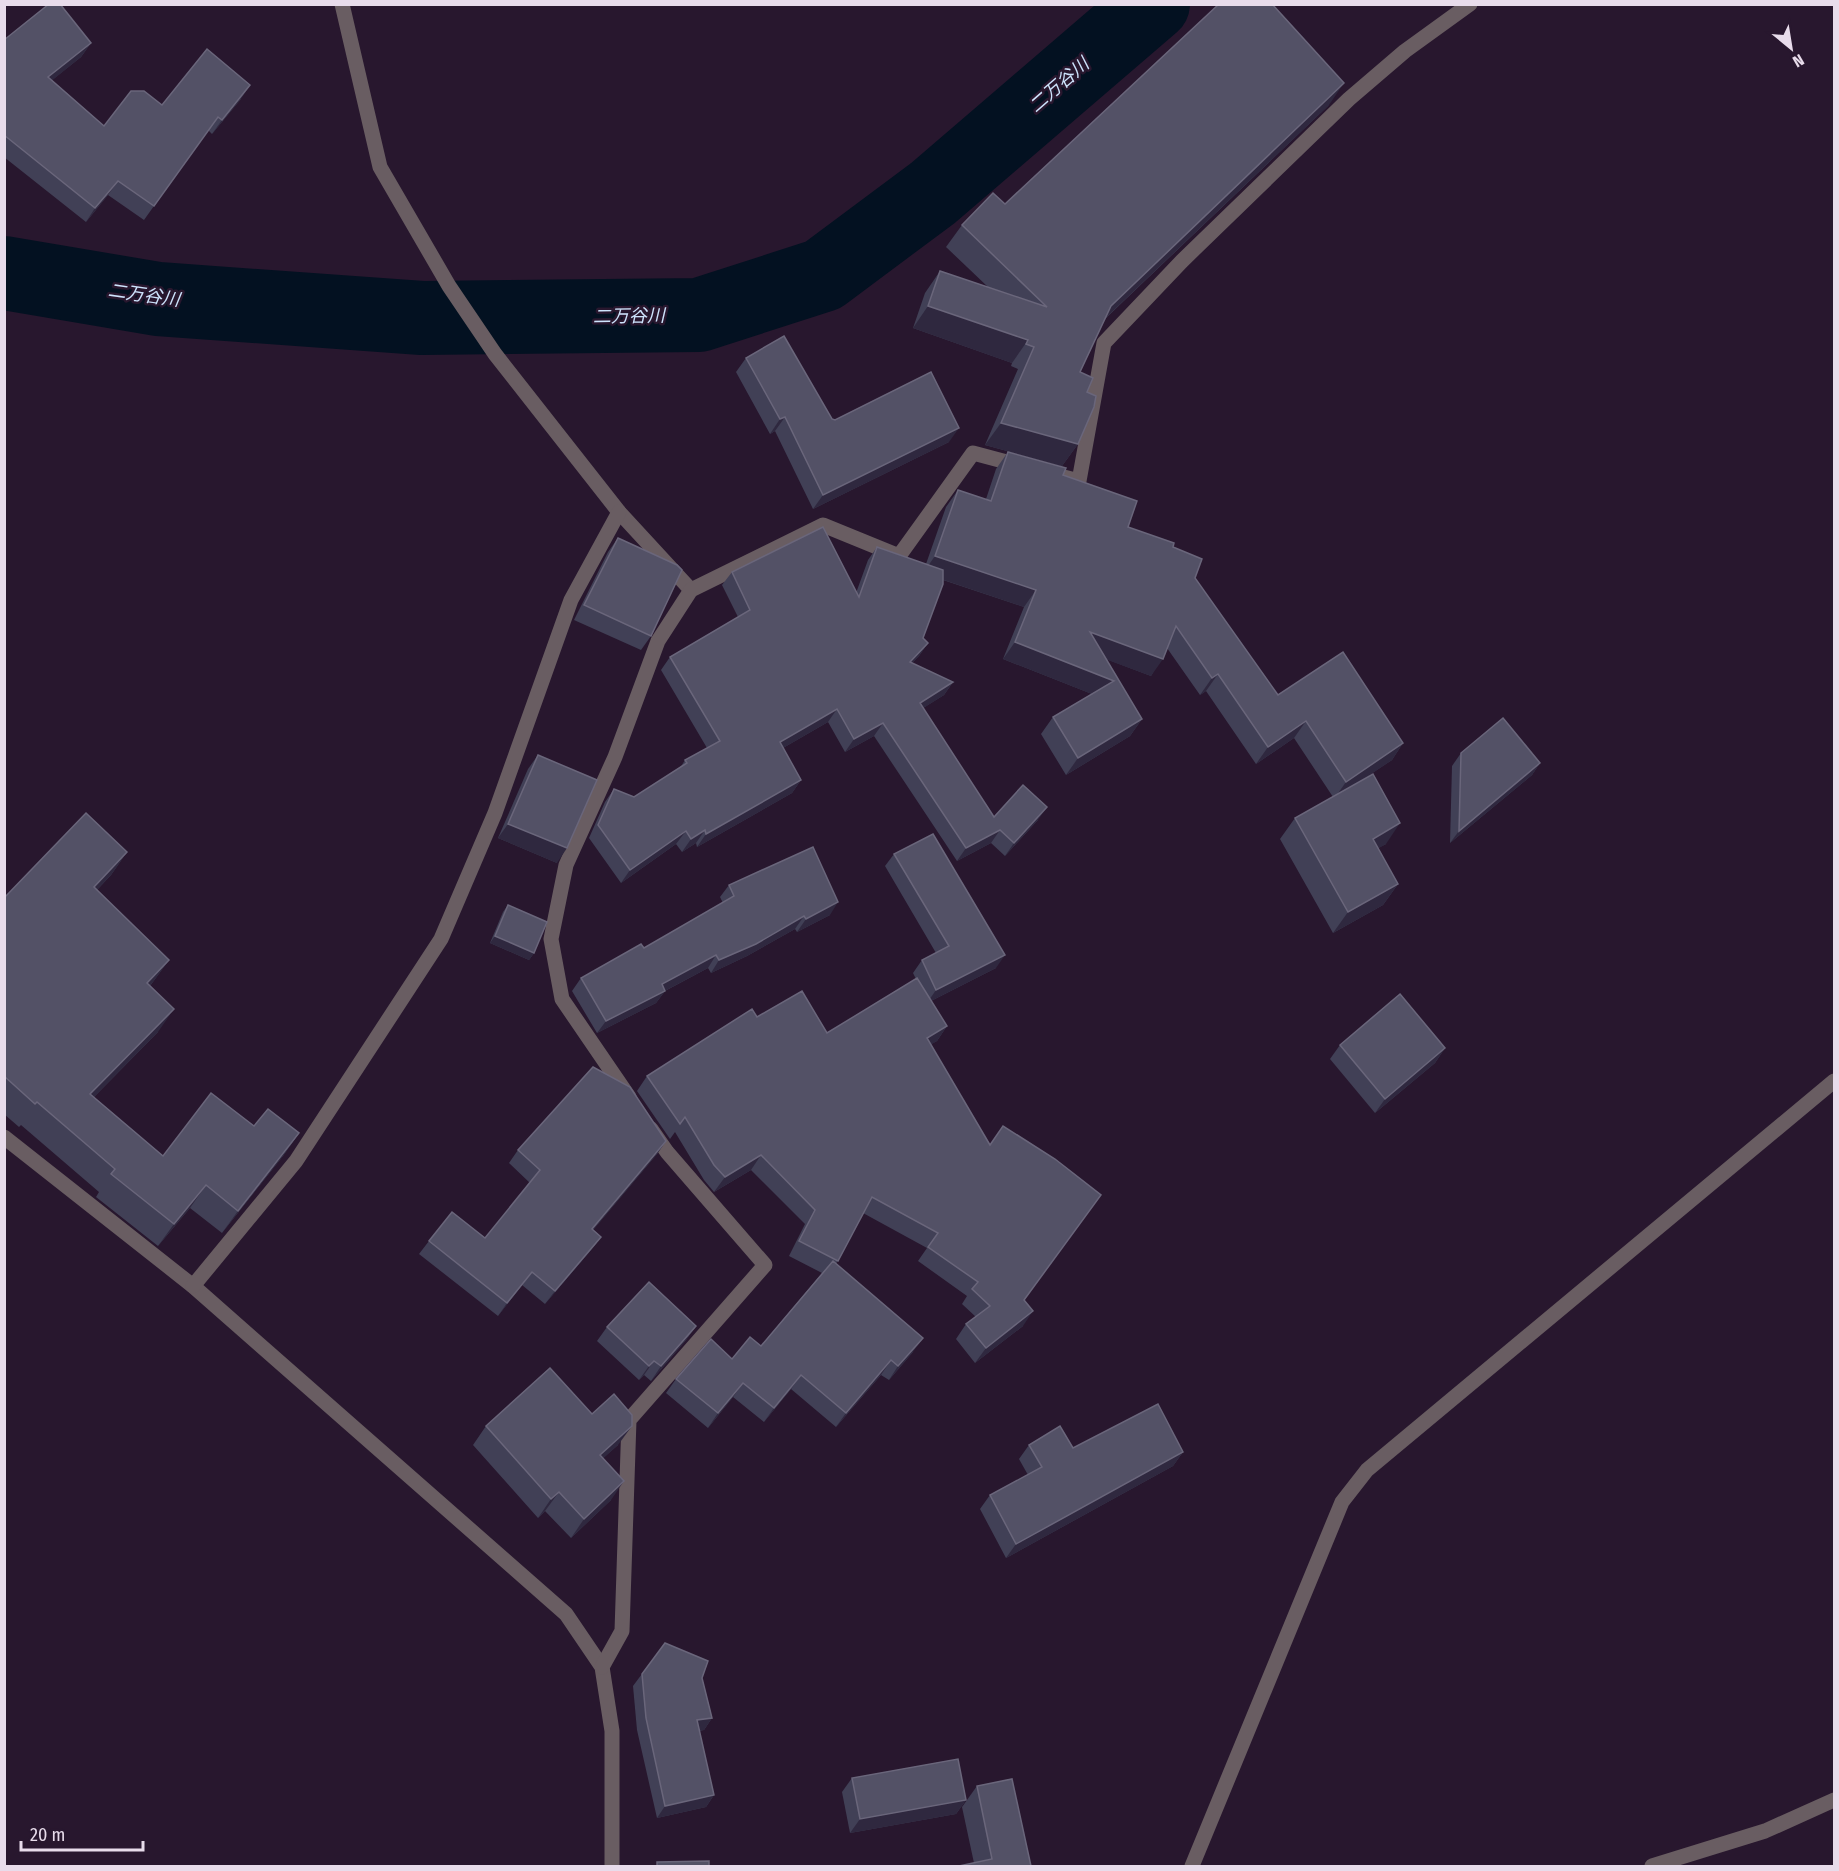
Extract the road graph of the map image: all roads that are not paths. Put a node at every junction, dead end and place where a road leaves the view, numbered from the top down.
1 (342, 4) edge
2 (1470, 4) edge
3 (619, 512) junction
4 (691, 590) junction
5 (1834, 1081) edge
6 (4, 1137) edge
7 (193, 1286) junction
8 (602, 1667) junction
9 (1834, 1800) edge
10 (612, 1866) edge
11 (1192, 1866) edge
12 (1652, 1866) edge

1 - 3 street
2 - 4 street
3 - 4 street
3 - 7 street
4 - 8 street
5 - 11 street
6 - 7 street
7 - 8 street
8 - 10 street
9 - 12 street

